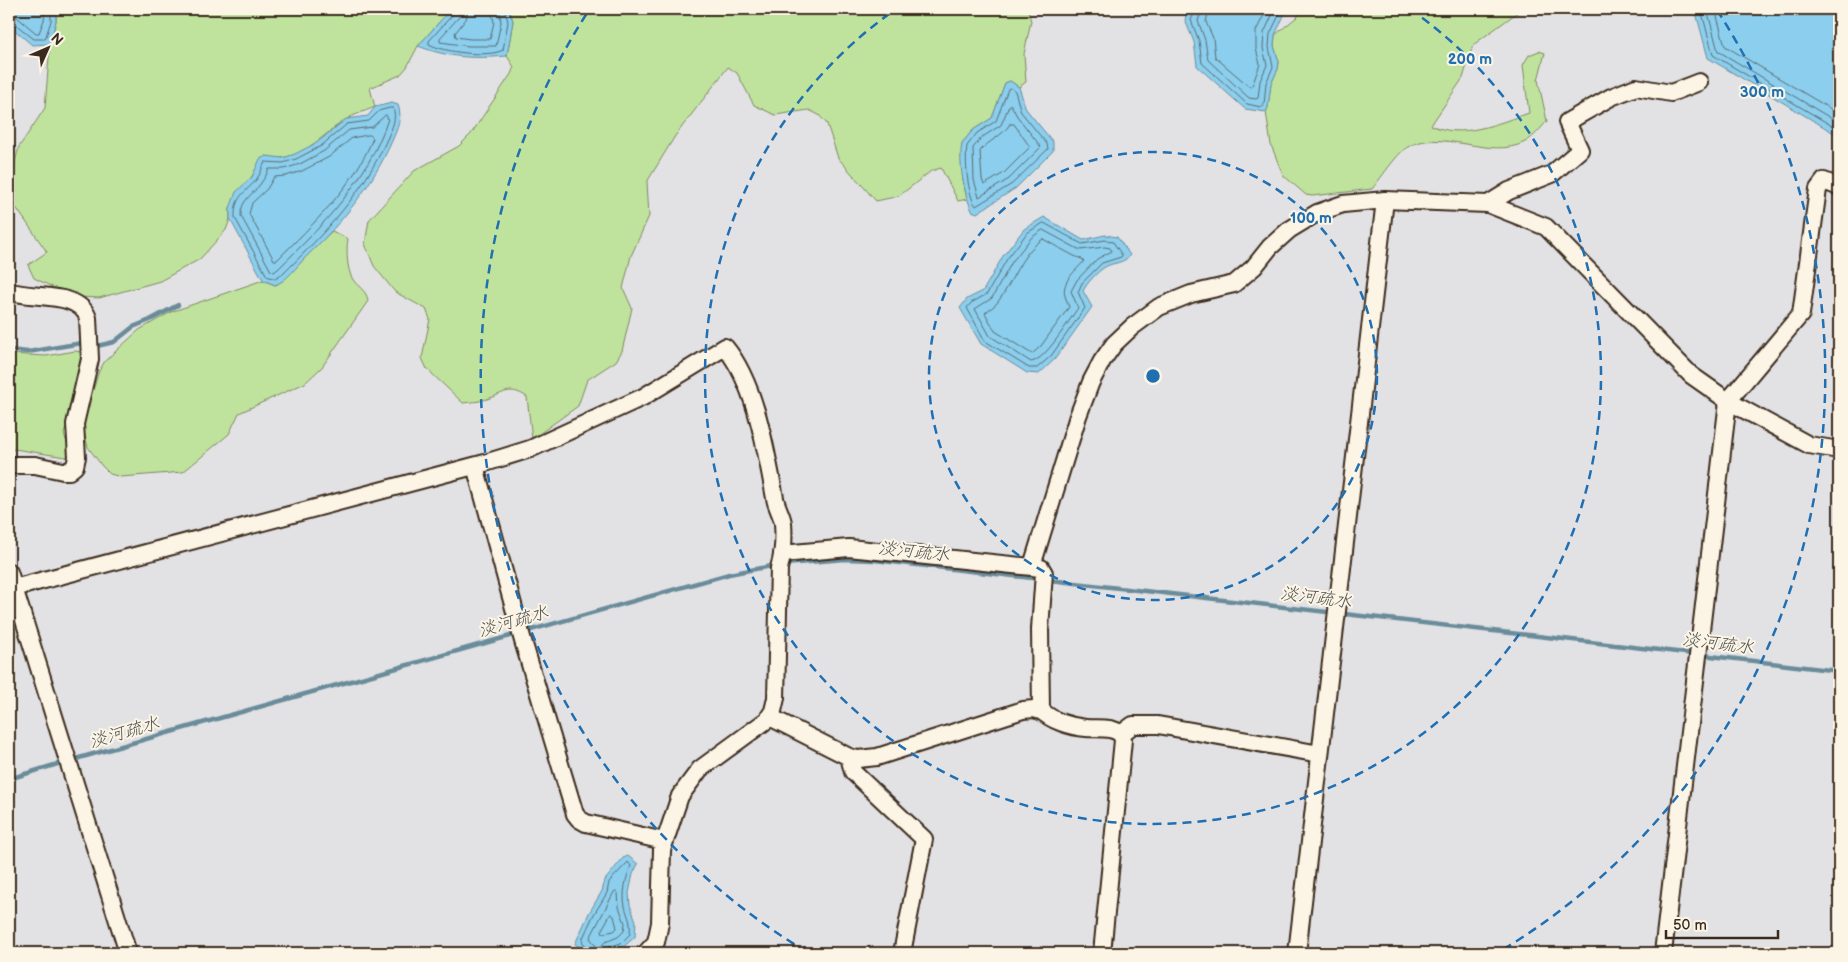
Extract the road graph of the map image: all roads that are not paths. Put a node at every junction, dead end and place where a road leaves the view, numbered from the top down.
1 (1700, 82) dead end
2 (1839, 187) edge
3 (1385, 200) junction
4 (1488, 204) junction
5 (9, 291) edge
6 (1728, 401) junction
7 (1839, 450) edge
8 (9, 465) edge
9 (474, 466) junction
10 (780, 561) junction
11 (9, 572) edge
12 (1039, 574) junction
13 (14, 588) junction
14 (1043, 712) junction
15 (770, 717) junction
16 (1122, 734) junction
17 (1320, 754) junction
18 (849, 757) junction
19 (664, 841) junction
20 (128, 953) edge
21 (646, 953) edge
22 (902, 953) edge
23 (1102, 953) edge
24 (1297, 953) edge
25 (1663, 953) edge

1 - 4 street
2 - 6 street
3 - 4 street
3 - 12 street
3 - 17 street
4 - 6 street
5 - 8 street
6 - 7 street
6 - 25 street
9 - 10 street
9 - 13 street
9 - 19 street
10 - 12 street
10 - 15 street
11 - 13 street
12 - 14 street
13 - 20 street
14 - 16 street
14 - 18 street
15 - 18 street
15 - 19 street
16 - 17 street
16 - 23 street
17 - 24 street
18 - 22 street
19 - 21 street

